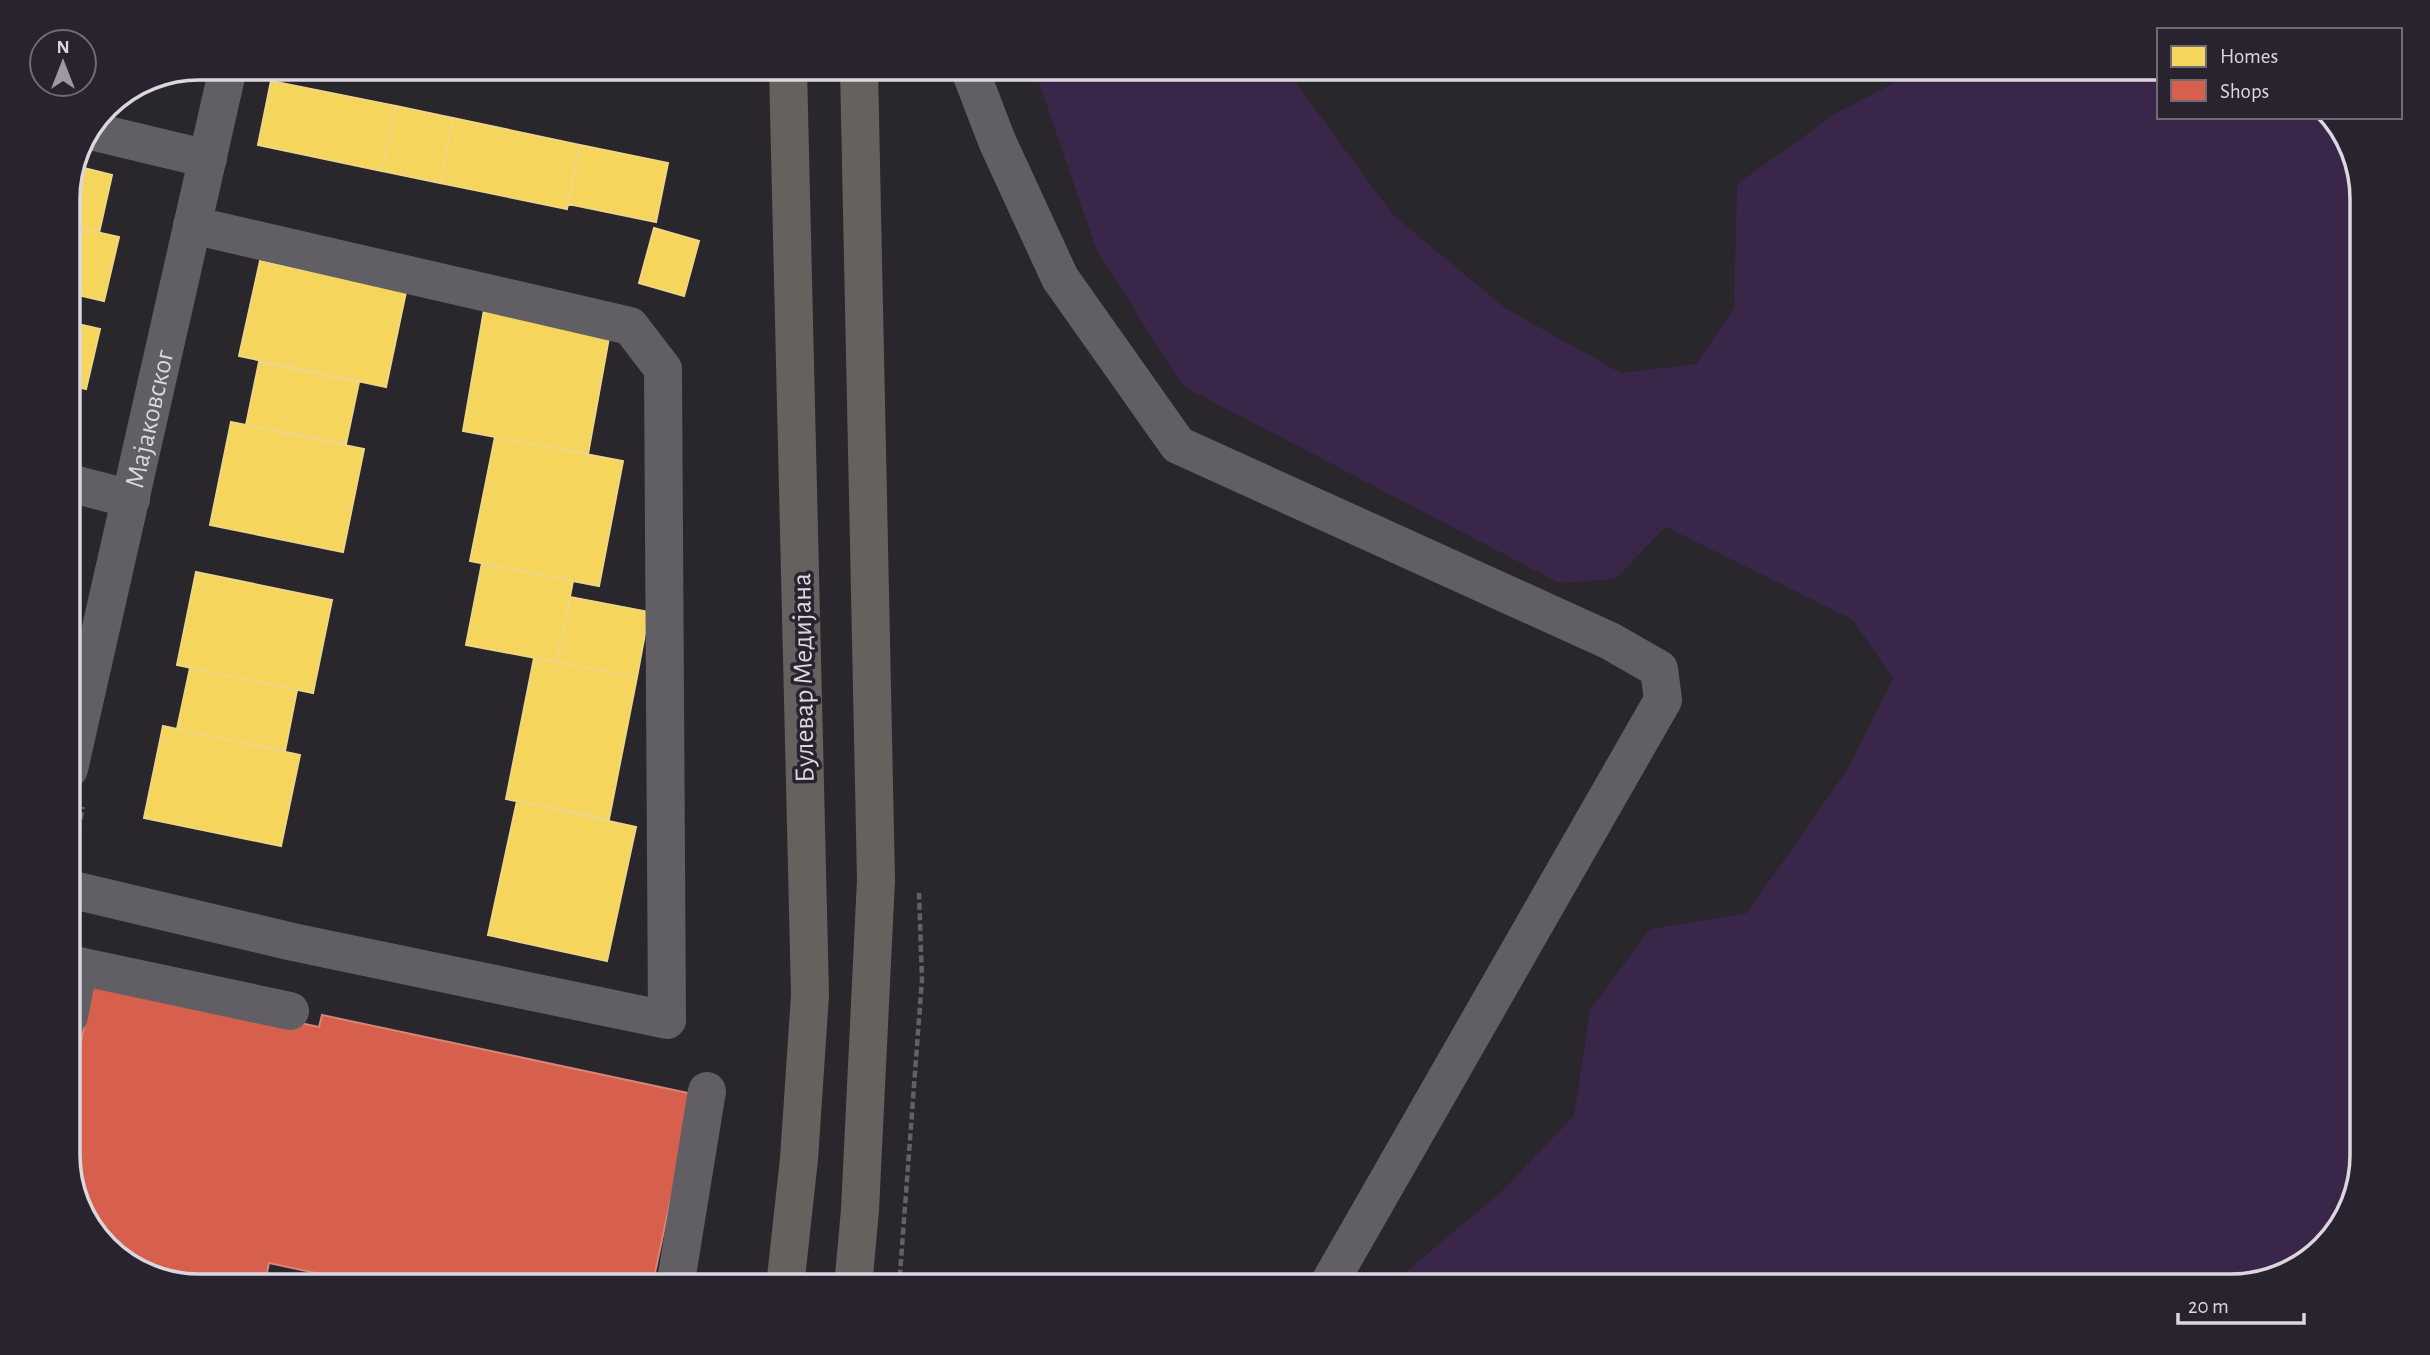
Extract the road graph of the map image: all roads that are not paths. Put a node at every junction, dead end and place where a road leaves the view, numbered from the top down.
1 (225, 80) edge
2 (788, 80) edge
3 (859, 80) edge
4 (974, 80) edge
5 (101, 134) edge
6 (208, 159) junction
7 (192, 225) junction
8 (81, 486) edge
9 (131, 499) junction
10 (81, 713) edge
11 (81, 892) edge
12 (81, 966) edge
13 (290, 1011) dead end
14 (707, 1091) dead end
15 (677, 1274) edge
16 (786, 1274) edge
17 (854, 1274) edge
18 (1334, 1274) edge

1 - 6 street, Мајаковског
2 - 16 main road, Булевар Медијана
3 - 17 main road
4 - 18 street
5 - 6 street
6 - 7 street, Мајаковског
7 - 9 street, Мајаковског
7 - 11 street
8 - 9 street
9 - 10 street, Мајаковског
12 - 13 street
14 - 15 street

